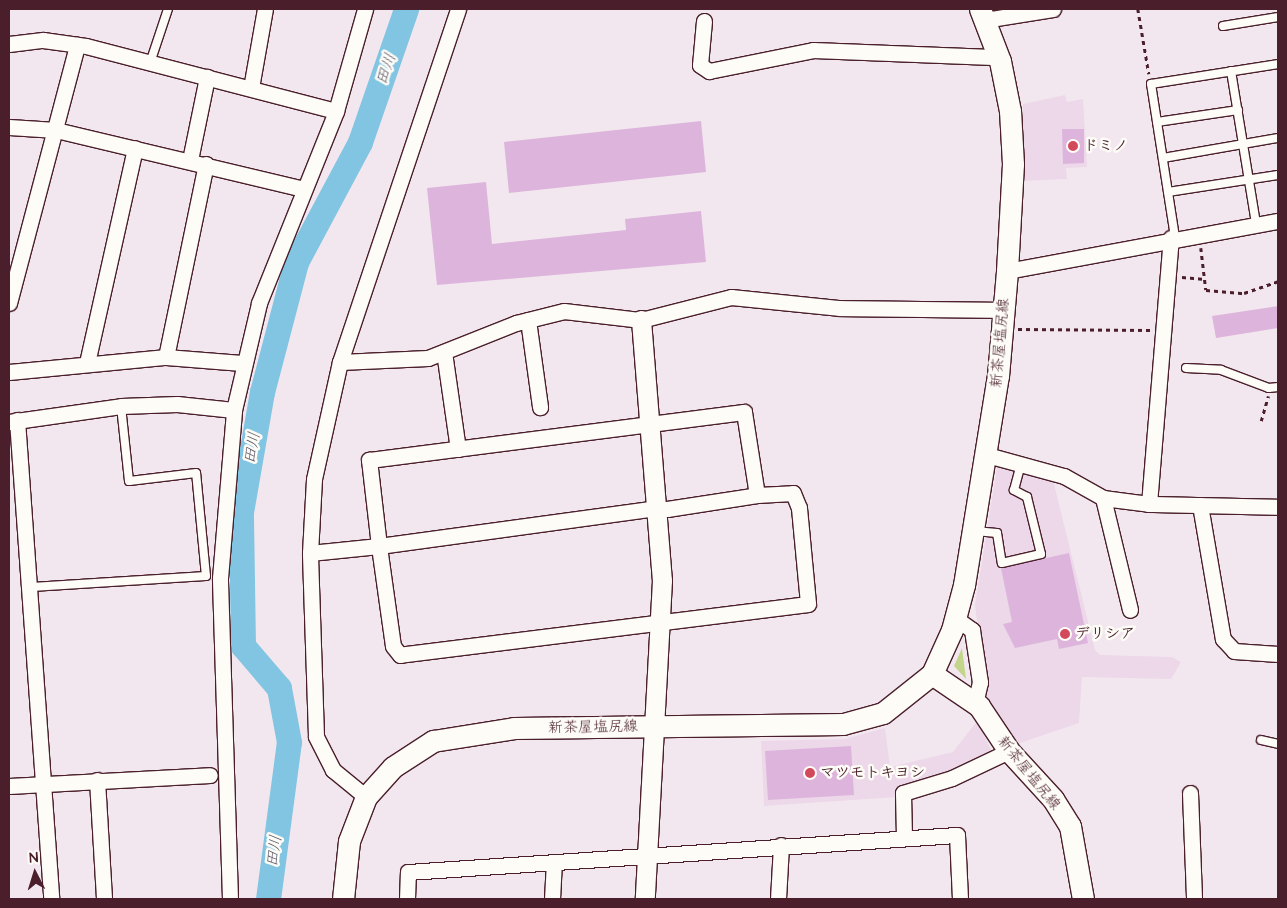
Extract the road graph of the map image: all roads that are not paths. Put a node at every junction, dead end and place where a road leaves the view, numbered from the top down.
1 (168, 9) edge
2 (266, 9) edge
3 (365, 9) edge
4 (458, 9) edge
5 (1053, 9) edge
6 (983, 14) edge
7 (1278, 17) edge
8 (704, 21) dead end
9 (1224, 26) dead end
10 (9, 44) edge
11 (77, 45) junction
12 (999, 57) junction
13 (150, 63) junction
14 (1278, 64) edge
15 (1231, 71) junction
16 (208, 78) junction
17 (251, 88) junction
18 (1238, 110) junction
19 (336, 111) junction
20 (1157, 122) junction
21 (9, 127) edge
22 (56, 130) junction
23 (1278, 138) edge
24 (1243, 144) junction
25 (135, 148) junction
26 (1163, 158) junction
27 (190, 160) junction
28 (206, 164) junction
29 (1278, 175) edge
30 (1249, 179) junction
31 (304, 190) junction
32 (1168, 192) junction
33 (1278, 221) edge
34 (1256, 224) junction
35 (1173, 238) junction
36 (1006, 271) junction
37 (12, 274) edge
38 (9, 303) edge
39 (528, 320) junction
40 (641, 320) junction
41 (1006, 320) junction
42 (444, 352) junction
43 (166, 357) junction
44 (87, 362) junction
45 (340, 362) junction
46 (242, 363) junction
47 (1186, 368) dead end
48 (9, 372) edge
49 (1278, 386) edge
50 (121, 406) junction
51 (540, 407) dead end
52 (234, 410) junction
53 (13, 421) edge
54 (651, 424) junction
55 (458, 449) junction
56 (987, 455) junction
57 (1021, 464) junction
58 (757, 495) junction
59 (1102, 498) junction
60 (1149, 504) junction
61 (1200, 505) junction
62 (1278, 507) edge
63 (659, 509) junction
64 (973, 530) junction
65 (379, 546) junction
66 (310, 553) junction
67 (32, 587) junction
68 (1130, 610) dead end
69 (956, 618) junction
70 (662, 622) junction
71 (1278, 654) edge
72 (932, 674) junction
73 (975, 703) junction
74 (657, 726) junction
75 (1261, 740) dead end
76 (1278, 744) edge
77 (1009, 751) junction
78 (210, 775) dead end
79 (97, 780) junction
80 (44, 784) junction
81 (9, 786) edge
82 (1190, 793) dead end
83 (366, 797) junction
84 (904, 837) junction
85 (781, 845) junction
86 (648, 852) junction
87 (554, 863) junction
88 (51, 899) edge
89 (104, 899) edge
90 (230, 899) edge
91 (343, 899) edge
92 (407, 899) edge
93 (552, 899) edge
94 (645, 899) edge
95 (778, 899) edge
96 (960, 899) edge
97 (1083, 899) edge
98 (1194, 899) edge

1 - 13 lane
2 - 17 street
3 - 19 street
4 - 45 street
5 - 6 street
6 - 12 main road, 新茶屋塩尻線
7 - 9 lane
8 - 12 street
10 - 11 street
11 - 13 street
11 - 22 street
12 - 36 main road, 新茶屋塩尻線
13 - 16 street
14 - 15 lane
15 - 18 lane
15 - 20 lane
16 - 17 street
16 - 27 street
17 - 19 street
18 - 20 lane
18 - 24 lane
19 - 31 street
20 - 26 lane
21 - 22 street
22 - 25 street
22 - 37 street
23 - 24 lane
24 - 26 lane
24 - 30 lane
25 - 27 street
25 - 44 street
26 - 32 lane
27 - 28 street
28 - 31 street
28 - 43 street
29 - 30 lane
30 - 32 lane
30 - 34 lane
31 - 46 street
32 - 35 lane
33 - 34 street
34 - 35 street
35 - 36 street
35 - 60 street
36 - 41 main road, 新茶屋塩尻線
37 - 38 street
39 - 40 street
39 - 42 street
39 - 51 street
40 - 41 street
40 - 54 street
41 - 56 main road, 新茶屋塩尻線
42 - 45 street
42 - 55 street
43 - 44 street
43 - 46 street
44 - 48 street
45 - 66 street
46 - 52 street
47 - 49 lane
50 - 52 street
50 - 53 street
50 - 67 lane
52 - 90 street
53 - 67 street
54 - 55 street
54 - 58 street
54 - 63 street
55 - 65 street
56 - 57 street
56 - 64 main road, 新茶屋塩尻線
57 - 59 street
57 - 64 lane
58 - 63 street
58 - 70 street
59 - 60 street
59 - 68 street
60 - 61 street
61 - 62 street
61 - 71 street
63 - 65 street
63 - 70 street
64 - 69 main road, 新茶屋塩尻線
65 - 66 street
65 - 70 street
66 - 83 street
67 - 80 street
69 - 72 main road, 新茶屋塩尻線
69 - 73 street
70 - 74 street
72 - 73 main road, 新茶屋塩尻線
72 - 74 main road, 新茶屋塩尻線
73 - 77 main road, 新茶屋塩尻線
74 - 83 main road, 新茶屋塩尻線
74 - 86 street
75 - 76 lane
77 - 84 street
77 - 97 main road, 新茶屋塩尻線
78 - 79 street
79 - 80 street
79 - 89 street
80 - 81 street
80 - 88 street
82 - 98 street
83 - 91 main road, 新茶屋塩尻線
84 - 85 street
84 - 96 street
85 - 86 street
85 - 95 street
86 - 87 street
86 - 94 street
87 - 92 street
87 - 93 street

